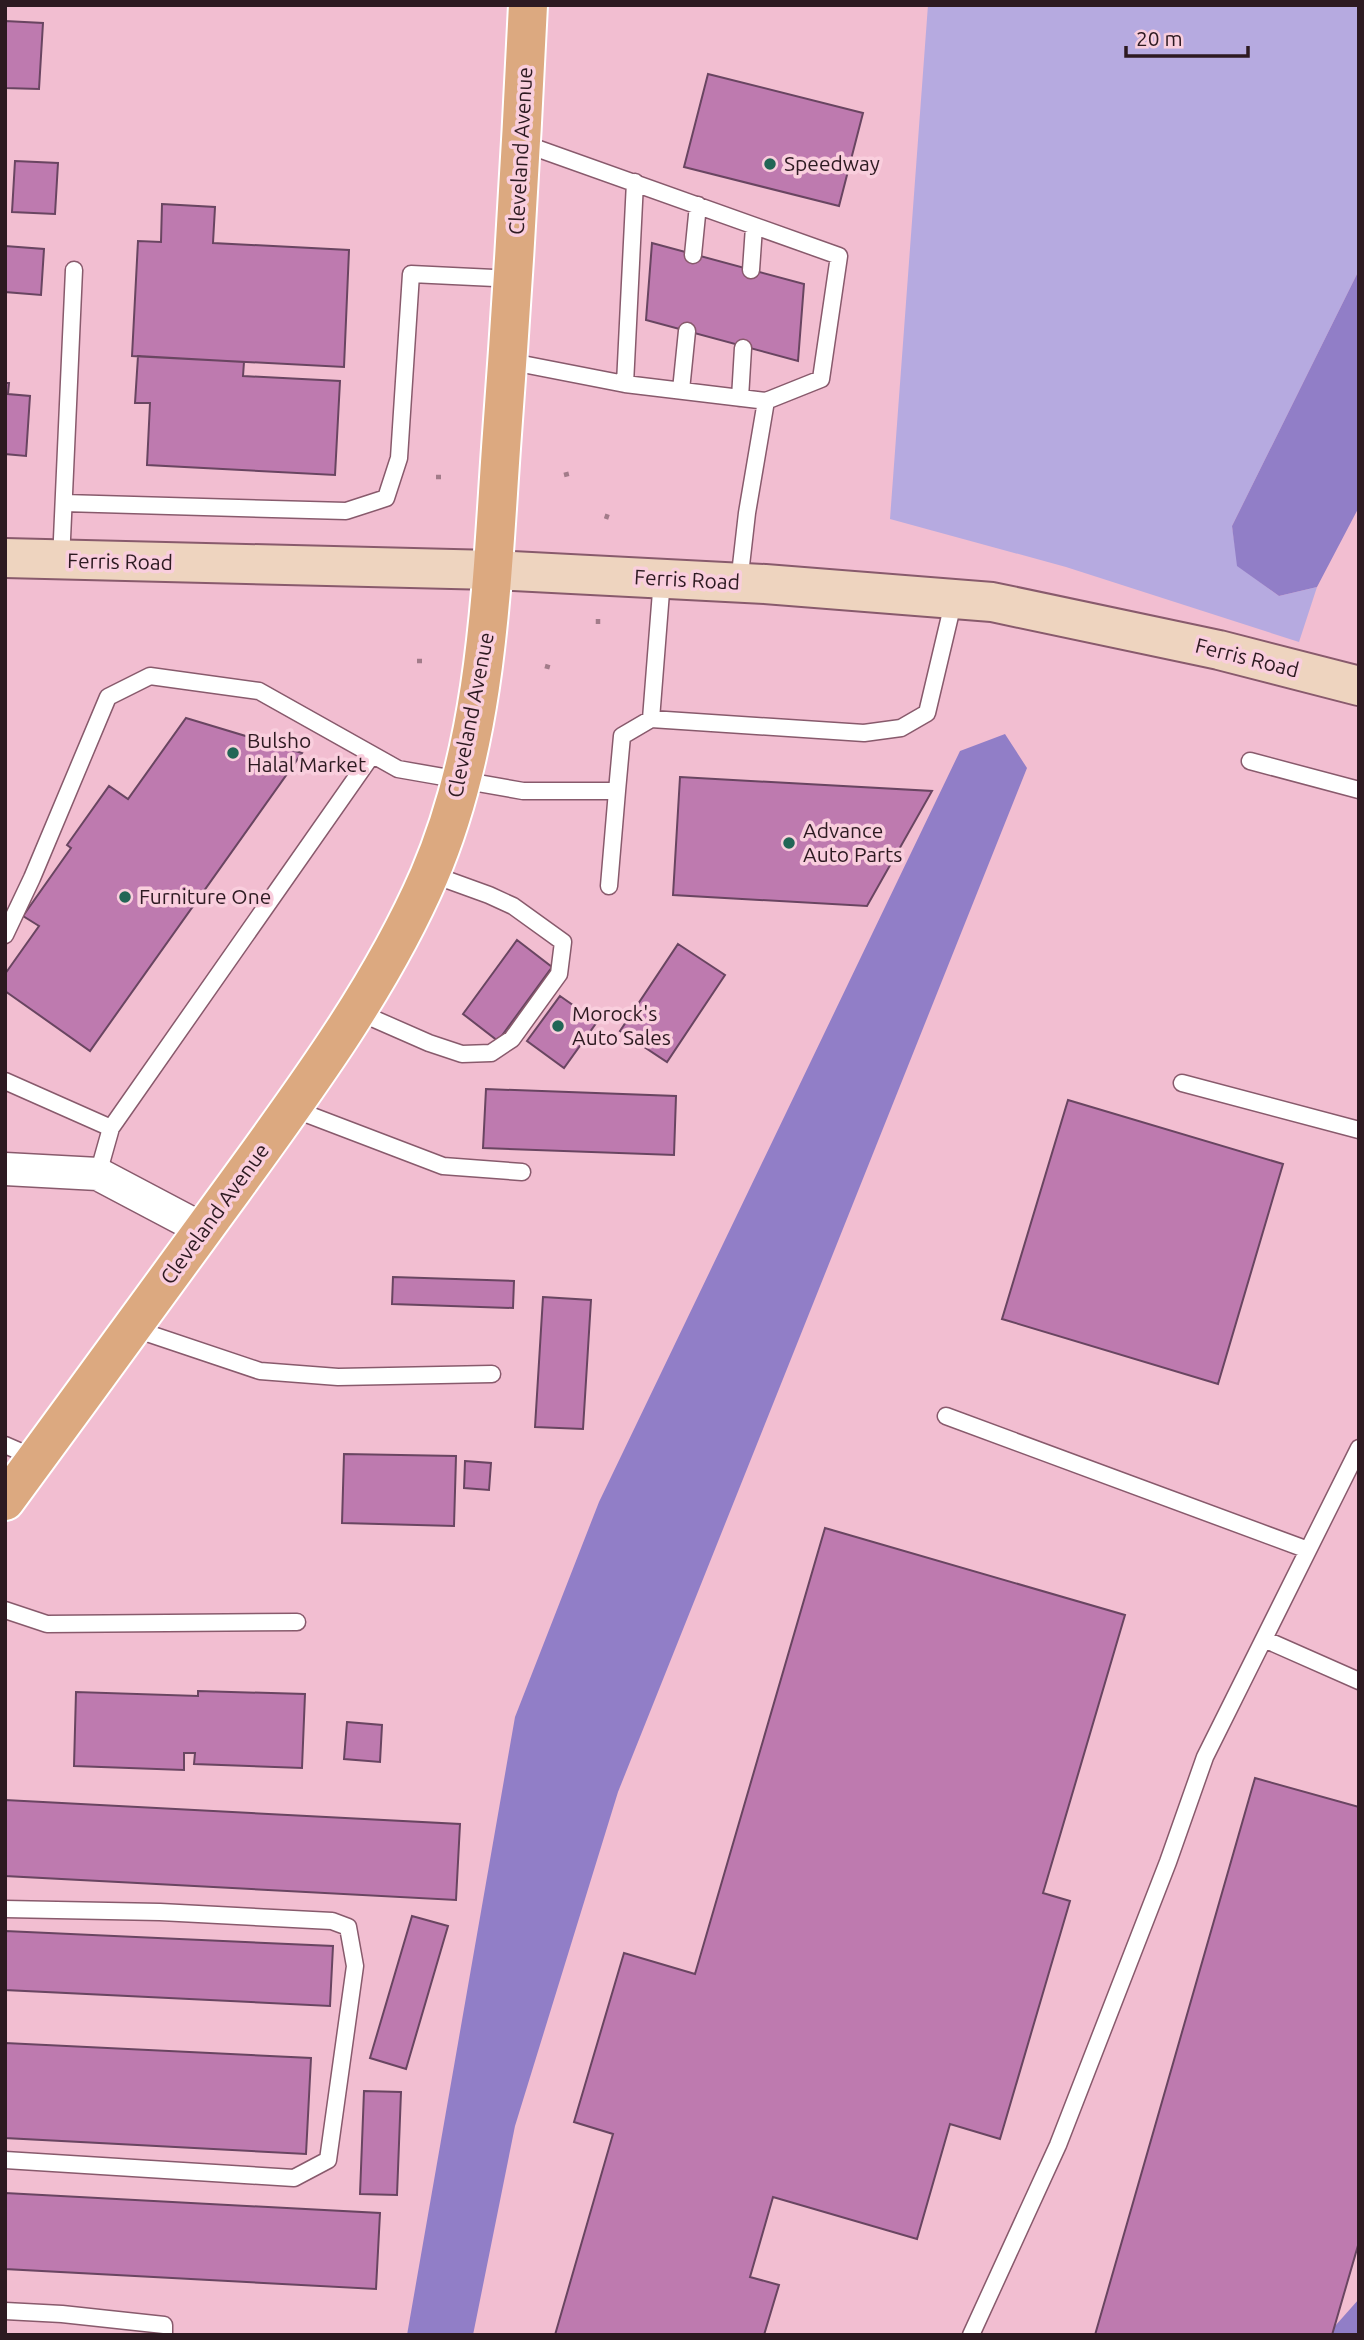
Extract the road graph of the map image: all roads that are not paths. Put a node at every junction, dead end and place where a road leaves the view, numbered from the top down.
1 (528, 5) edge
2 (522, 143) junction
3 (635, 183) junction
4 (698, 205) junction
5 (754, 227) junction
6 (693, 254) dead end
7 (74, 270) dead end
8 (751, 270) dead end
9 (513, 279) junction
10 (687, 331) dead end
11 (744, 348) dead end
12 (508, 361) junction
13 (625, 384) junction
14 (681, 390) junction
15 (740, 398) junction
16 (766, 401) junction
17 (64, 502) junction
18 (5, 558) edge
19 (61, 561) junction
20 (493, 570) junction
21 (662, 579) junction
22 (739, 583) junction
23 (954, 599) junction
24 (1359, 686) edge
25 (650, 719) junction
26 (372, 755) junction
27 (1250, 761) dead end
28 (463, 781) junction
29 (1359, 790) edge
30 (617, 791) junction
31 (430, 873) junction
32 (609, 886) dead end
33 (5, 935) edge
34 (356, 1011) junction
35 (5, 1081) edge
36 (1182, 1083) dead end
37 (291, 1108) junction
38 (111, 1128) junction
39 (1359, 1130) edge
40 (5, 1169) edge
41 (522, 1172) dead end
42 (98, 1174) junction
43 (204, 1230) junction
44 (132, 1328) junction
45 (492, 1374) dead end
46 (946, 1416) dead end
47 (1359, 1448) edge
48 (21, 1452) edge
49 (5, 1501) edge
50 (1308, 1550) junction
51 (5, 1610) edge
52 (297, 1622) dead end
53 (1264, 1639) junction
54 (1359, 1681) edge
55 (5, 1909) edge
56 (5, 2160) edge
57 (5, 2311) edge
58 (164, 2335) edge
59 (971, 2335) edge

1 - 2 main road, Cleveland Avenue
2 - 3 lane
2 - 9 main road, Cleveland Avenue
3 - 4 lane
3 - 13 lane
4 - 5 lane
4 - 6 lane
5 - 8 lane
5 - 16 lane
7 - 17 lane
9 - 12 main road, Cleveland Avenue
9 - 17 lane
10 - 14 lane
11 - 15 lane
12 - 13 lane
12 - 20 main road, Cleveland Avenue
13 - 14 lane
14 - 15 lane
15 - 16 lane
16 - 22 lane
17 - 19 lane
18 - 19 main road, Ferris Road
19 - 20 main road, Ferris Road
20 - 21 main road, Ferris Road
20 - 28 main road, Cleveland Avenue
21 - 22 main road, Ferris Road
21 - 25 lane
22 - 23 main road, Ferris Road
23 - 24 main road, Ferris Road
23 - 25 lane
25 - 30 lane
26 - 28 lane
26 - 33 lane
26 - 38 lane
27 - 29 lane
28 - 30 lane
28 - 31 main road, Cleveland Avenue
30 - 32 lane
31 - 34 main road, Cleveland Avenue
31 - 34 lane
34 - 37 main road, Cleveland Avenue
35 - 38 lane
36 - 39 lane
37 - 41 lane
37 - 43 main road, Cleveland Avenue
38 - 42 lane
40 - 42 street
42 - 43 street
43 - 44 main road, Cleveland Avenue
44 - 45 lane
44 - 48 main road, Cleveland Avenue
46 - 50 lane
47 - 50 lane
48 - 49 main road, Cleveland Avenue
50 - 53 lane
51 - 52 lane
53 - 54 lane
53 - 59 lane
55 - 56 lane
57 - 58 lane

